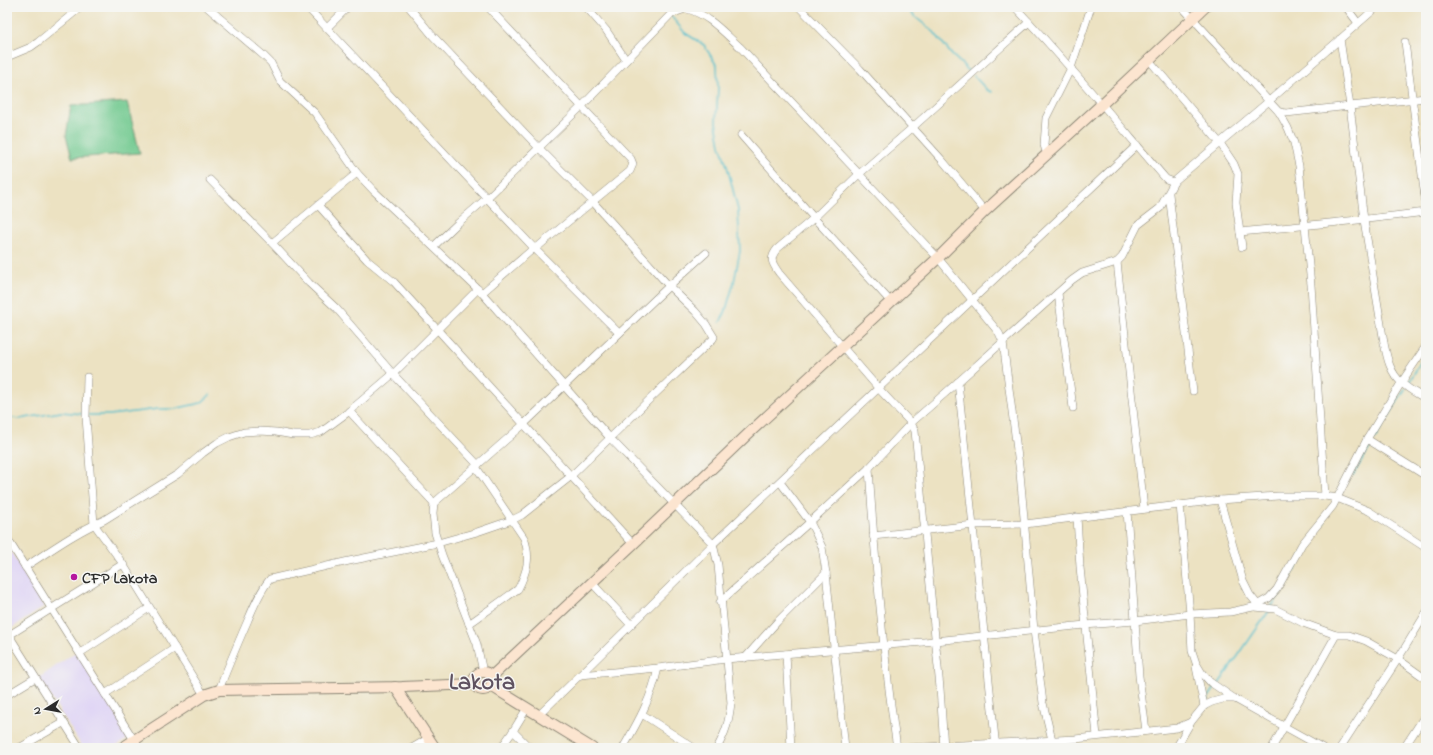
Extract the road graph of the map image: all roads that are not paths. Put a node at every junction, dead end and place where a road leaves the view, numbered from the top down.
1 (81, 7) edge
2 (207, 7) edge
3 (307, 7) edge
4 (348, 7) edge
5 (409, 7) edge
6 (488, 7) edge
7 (586, 7) edge
8 (799, 7) edge
9 (1014, 7) edge
10 (1091, 7) edge
11 (1182, 7) edge
12 (1205, 7) edge
13 (1346, 7) edge
14 (1377, 7) edge
15 (686, 8) edge
16 (1193, 18) junction
17 (1029, 22) junction
18 (1358, 23) junction
19 (327, 28) junction
20 (1340, 39) junction
21 (1405, 42) dead end
22 (7, 57) edge
23 (626, 60) junction
24 (1149, 60) junction
25 (1070, 68) junction
26 (1426, 98) edge
27 (1413, 100) junction
28 (1269, 101) junction
29 (1102, 104) junction
30 (582, 106) junction
31 (1350, 106) junction
32 (1279, 112) junction
33 (912, 128) junction
34 (741, 135) dead end
35 (1220, 143) junction
36 (1137, 145) junction
37 (539, 148) junction
38 (1047, 155) junction
39 (357, 173) junction
40 (858, 174) junction
41 (210, 180) dead end
42 (1174, 182) junction
43 (1169, 194) junction
44 (486, 198) junction
45 (593, 202) junction
46 (318, 205) junction
47 (1426, 206) edge
48 (984, 211) junction
49 (1426, 212) edge
50 (814, 218) junction
51 (1364, 220) junction
52 (1305, 225) junction
53 (1240, 232) junction
54 (272, 243) junction
55 (434, 246) junction
56 (1242, 247) dead end
57 (534, 248) junction
58 (706, 253) dead end
59 (938, 258) junction
60 (1117, 262) junction
61 (669, 286) junction
62 (480, 291) junction
63 (1058, 293) junction
64 (973, 300) junction
65 (891, 302) junction
66 (438, 330) junction
67 (619, 333) junction
68 (1003, 342) junction
69 (842, 346) junction
70 (1426, 346) edge
71 (393, 374) junction
72 (87, 377) dead end
73 (958, 382) junction
74 (1401, 383) junction
75 (564, 386) junction
76 (879, 389) junction
77 (1193, 391) dead end
78 (1426, 399) edge
79 (1073, 408) dead end
80 (349, 411) junction
81 (911, 423) junction
82 (523, 425) junction
83 (610, 438) junction
84 (1367, 439) junction
85 (477, 466) junction
86 (869, 468) junction
87 (1426, 476) edge
88 (570, 477) junction
89 (780, 482) junction
90 (1325, 496) junction
91 (1337, 498) junction
92 (1220, 500) junction
93 (434, 503) junction
94 (675, 503) junction
95 (1180, 505) junction
96 (1144, 509) junction
97 (1127, 511) junction
98 (1077, 517) junction
99 (512, 520) junction
100 (810, 522) junction
101 (94, 524) junction
102 (1025, 524) junction
103 (974, 525) junction
104 (924, 531) junction
105 (873, 536) junction
106 (7, 538) edge
107 (438, 544) junction
108 (632, 544) junction
109 (713, 544) junction
110 (1426, 548) edge
111 (123, 564) junction
112 (25, 567) junction
113 (826, 573) junction
114 (592, 583) junction
115 (720, 602) junction
116 (1256, 606) junction
117 (149, 608) junction
118 (51, 609) junction
119 (1426, 613) edge
120 (1190, 614) junction
121 (1135, 621) junction
122 (469, 624) junction
123 (630, 625) junction
124 (1085, 625) junction
125 (1034, 630) junction
126 (1336, 634) junction
127 (983, 635) junction
128 (935, 641) junction
129 (883, 644) junction
130 (175, 648) junction
131 (834, 650) junction
132 (80, 653) junction
133 (786, 654) junction
134 (745, 658) junction
135 (726, 659) junction
136 (1398, 659) junction
137 (1196, 663) junction
138 (658, 668) junction
139 (580, 675) junction
140 (35, 678) junction
141 (488, 679) junction
142 (1426, 679) edge
143 (474, 684) junction
144 (395, 687) junction
145 (219, 690) junction
146 (105, 694) junction
147 (204, 695) junction
148 (7, 696) edge
149 (1235, 699) junction
150 (1204, 706) junction
151 (527, 708) junction
152 (642, 714) junction
153 (1426, 714) edge
154 (539, 715) junction
155 (1191, 722) junction
156 (63, 723) junction
157 (1284, 726) junction
158 (513, 731) junction
159 (1146, 731) junction
160 (1097, 736) junction
161 (429, 738) junction
162 (1052, 740) junction
163 (137, 744) edge
164 (996, 745) edge
165 (944, 747) edge
166 (19, 748) edge
167 (80, 748) edge
168 (122, 748) edge
169 (412, 748) edge
170 (436, 748) edge
171 (501, 748) edge
172 (530, 748) edge
173 (592, 748) edge
174 (623, 748) edge
175 (694, 748) edge
176 (717, 748) edge
177 (791, 748) edge
178 (845, 748) edge
179 (897, 748) edge
180 (906, 748) edge
181 (1051, 748) edge
182 (1176, 748) edge
183 (1272, 748) edge
184 (1323, 748) edge
185 (1340, 748) edge
186 (1404, 748) edge

1 - 22 street
2 - 39 street
3 - 19 street
4 - 19 street
5 - 37 street
6 - 30 street
7 - 23 street
8 - 33 street
9 - 17 street
10 - 25 street
11 - 16 street
12 - 16 main road
13 - 18 street
14 - 18 street
15 - 23 street
15 - 40 street
16 - 24 main road
16 - 28 street
17 - 25 street
17 - 33 street
18 - 20 street
19 - 44 street
20 - 28 street
20 - 31 street
21 - 27 street
23 - 30 street
24 - 29 main road
24 - 35 street
25 - 29 street
25 - 38 street
26 - 27 street
27 - 31 street
27 - 47 street
28 - 32 street
28 - 35 street
29 - 36 street
29 - 38 main road
30 - 37 street
30 - 45 street
31 - 32 street
31 - 51 street
32 - 52 street
33 - 40 street
33 - 48 street
34 - 50 street
35 - 42 street
35 - 53 street
36 - 42 street
36 - 64 street
37 - 44 street
37 - 45 street
38 - 48 main road
39 - 46 street
39 - 55 street
40 - 50 street
40 - 59 street
41 - 54 street
42 - 43 street
43 - 60 street
43 - 77 street
44 - 55 street
44 - 57 street
45 - 57 street
45 - 61 street
46 - 54 street
46 - 66 street
48 - 59 main road
49 - 51 street
50 - 65 street
50 - 69 street
51 - 52 street
51 - 74 street
52 - 53 street
52 - 90 street
53 - 56 street
54 - 71 street
55 - 62 street
57 - 62 street
57 - 67 street
58 - 61 street
59 - 64 street
59 - 65 main road
60 - 63 street
60 - 96 street
61 - 67 street
61 - 83 street
62 - 66 street
62 - 75 street
63 - 68 street
63 - 79 street
64 - 68 street
64 - 76 street
65 - 69 main road
66 - 71 street
66 - 82 street
67 - 75 street
68 - 73 street
68 - 102 street
69 - 76 street
69 - 94 main road
70 - 74 street
71 - 80 street
71 - 85 street
72 - 101 street
73 - 81 street
73 - 103 street
74 - 78 street
74 - 84 street
75 - 82 street
75 - 83 street
76 - 81 street
76 - 89 street
80 - 93 street
80 - 101 street
81 - 86 street
81 - 104 street
82 - 85 street
82 - 88 street
83 - 88 street
83 - 94 street
84 - 87 street
84 - 91 street
85 - 93 street
85 - 99 street
86 - 100 street
86 - 105 street
88 - 99 street
88 - 108 street
89 - 100 street
89 - 109 street
90 - 91 street
90 - 92 street
91 - 110 street
91 - 116 street
92 - 95 street
92 - 116 street
93 - 107 street
94 - 108 main road
94 - 109 street
95 - 96 street
95 - 120 street
96 - 97 street
97 - 98 street
97 - 121 street
98 - 102 street
98 - 124 street
99 - 107 street
99 - 122 street
100 - 113 street
100 - 115 street
101 - 111 street
101 - 112 street
102 - 103 street
102 - 125 street
103 - 104 street
103 - 127 street
104 - 105 street
104 - 128 street
105 - 129 street
106 - 112 street
107 - 122 street
107 - 145 street
108 - 114 main road
109 - 115 street
109 - 123 street
111 - 117 street
111 - 118 street
112 - 118 street
113 - 131 street
113 - 134 street
114 - 123 street
114 - 141 main road
115 - 135 street
116 - 120 street
116 - 126 street
117 - 130 street
117 - 132 street
118 - 132 street
118 - 140 street
119 - 136 street
120 - 121 street
120 - 137 street
121 - 124 street
121 - 159 street
122 - 141 street
123 - 139 street
124 - 125 street
124 - 160 street
125 - 127 street
125 - 162 street
126 - 136 street
126 - 157 street
127 - 128 street
127 - 164 street
128 - 129 street
128 - 165 street
129 - 131 street
129 - 179 street
130 - 146 street
130 - 147 street
131 - 133 street
131 - 178 street
132 - 146 street
133 - 134 street
133 - 177 street
134 - 135 street
135 - 138 street
135 - 176 street
136 - 142 street
136 - 185 street
137 - 149 street
137 - 150 street
138 - 139 street
138 - 152 street
139 - 154 street
140 - 148 street
140 - 156 street
141 - 143 main road
141 - 143 main road
141 - 151 main road
143 - 144 main road
144 - 145 main road
144 - 161 main road
145 - 147 main road
146 - 163 street
147 - 163 main road
149 - 150 street
149 - 157 street
150 - 155 street
151 - 154 main road
151 - 158 street
152 - 174 street
152 - 175 street
153 - 186 street
154 - 173 main road
155 - 159 street
155 - 182 street
156 - 166 street
156 - 167 street
157 - 183 street
157 - 184 street
158 - 171 street
158 - 172 street
159 - 160 street
160 - 162 street
161 - 169 street
161 - 170 main road
162 - 164 street
162 - 181 street
163 - 168 main road
164 - 165 street
165 - 180 street

